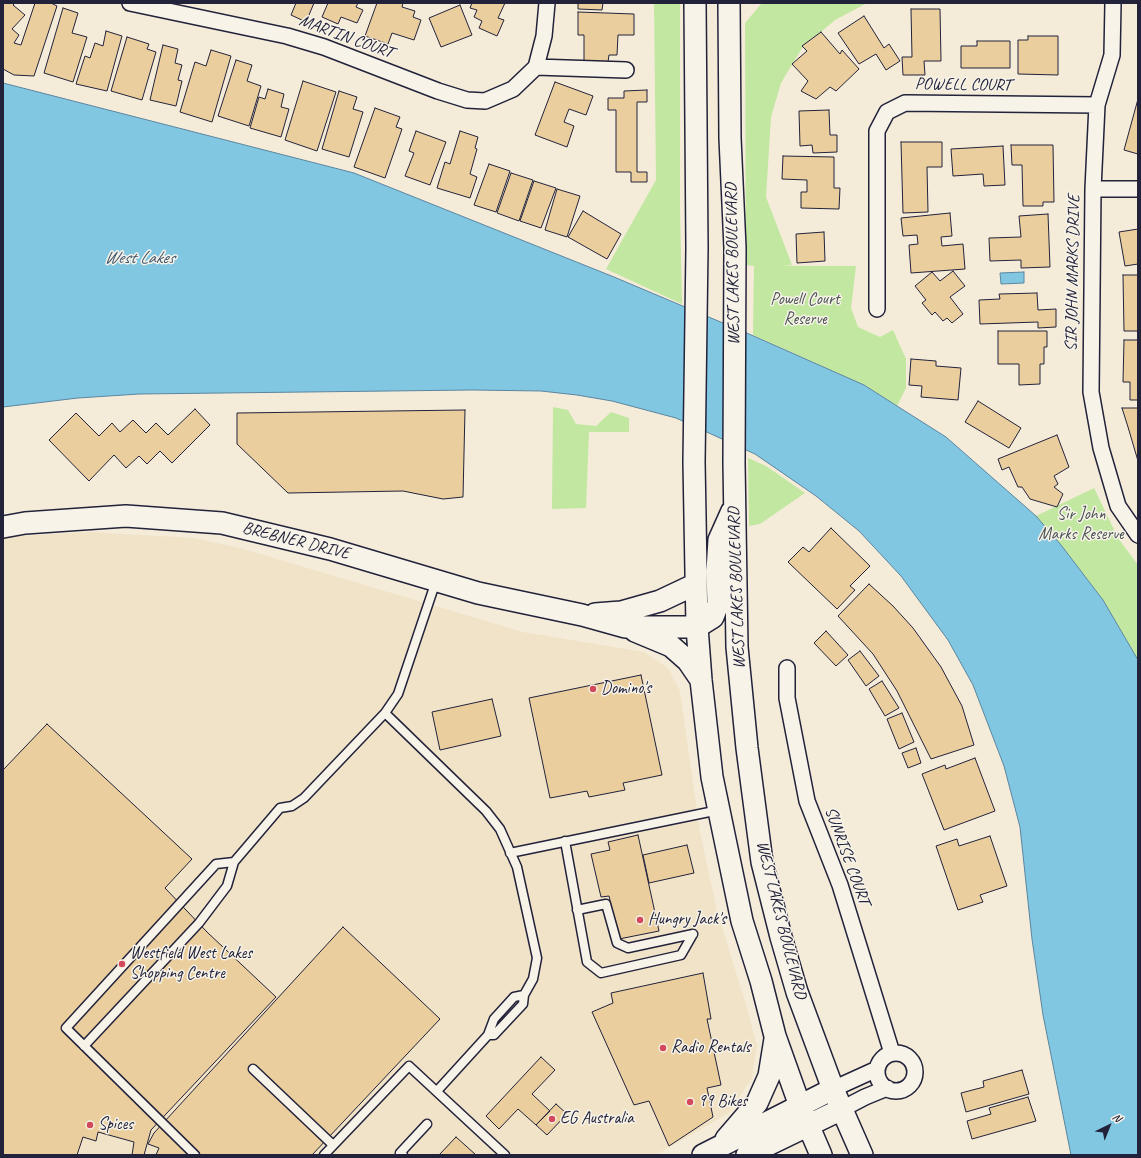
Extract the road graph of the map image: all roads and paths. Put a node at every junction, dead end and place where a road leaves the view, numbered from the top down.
1 (130, 3) edge
2 (547, 3) edge
3 (696, 3) edge
4 (729, 3) edge
5 (1113, 3) edge
6 (536, 67) junction
7 (626, 70) dead end
8 (1097, 105) junction
9 (1094, 189) junction
10 (1138, 189) edge
11 (877, 309) dead end
12 (735, 505) junction
13 (3, 527) edge
14 (1138, 535) edge
15 (436, 580) junction
16 (696, 584) junction
17 (582, 615) junction
18 (697, 626) junction
19 (625, 627) junction
20 (787, 668) dead end
21 (701, 680) junction
22 (385, 713) junction
23 (719, 810) junction
24 (566, 841) junction
25 (510, 852) junction
26 (234, 862) junction
27 (577, 910) junction
28 (775, 1036) junction
29 (84, 1046) junction
30 (892, 1053) junction
31 (253, 1069) dead end
32 (878, 1069) junction
33 (887, 1088) junction
34 (833, 1089) junction
35 (437, 1091) junction
36 (842, 1109) junction
37 (804, 1115) junction
38 (428, 1124) dead end
39 (333, 1145) junction
40 (711, 1151) edge
41 (195, 1155) edge
42 (324, 1155) edge
43 (403, 1155) edge
44 (505, 1155) edge
45 (752, 1155) edge
46 (822, 1155) edge
47 (862, 1155) edge

1 - 6 street, MARTIN COURT
2 - 6 street
3 - 16 main road, WEST LAKES BOULEVARD
4 - 12 main road, WEST LAKES BOULEVARD
5 - 8 street, SIR JOHN MARKS DRIVE
6 - 7 street
8 - 9 street, SIR JOHN MARKS DRIVE
8 - 11 street, POWELL COURT
9 - 10 street
9 - 14 street, SIR JOHN MARKS DRIVE
12 - 18 main road
12 - 34 main road, WEST LAKES BOULEVARD
13 - 15 main road, BREBNER DRIVE
15 - 17 main road, BREBNER DRIVE
15 - 22 lane
16 - 17 main road, BREBNER DRIVE
16 - 18 main road, WEST LAKES BOULEVARD
17 - 19 main road, BREBNER DRIVE
18 - 19 main road, BREBNER DRIVE
18 - 21 main road, WEST LAKES BOULEVARD
19 - 21 main road
20 - 30 street, SUNRISE COURT
21 - 23 main road, WEST LAKES BOULEVARD
22 - 25 lane
22 - 26 lane
23 - 24 lane
23 - 28 main road, WEST LAKES BOULEVARD
24 - 25 lane
24 - 27 lane
25 - 35 lane
26 - 29 lane
26 - 29 lane
27 - 27 lane
28 - 37 main road, WEST LAKES BOULEVARD
28 - 40 main road
29 - 41 lane
30 - 32 street
30 - 33 street
31 - 39 lane
32 - 33 street
32 - 34 street
33 - 36 street
34 - 36 main road, WEST LAKES BOULEVARD
34 - 37 main road
35 - 39 lane
35 - 44 lane
36 - 37 main road
36 - 47 main road, WEST LAKES BOULEVARD
37 - 40 main road
37 - 45 main road
37 - 46 main road, WEST LAKES BOULEVARD
38 - 43 lane
39 - 42 lane

